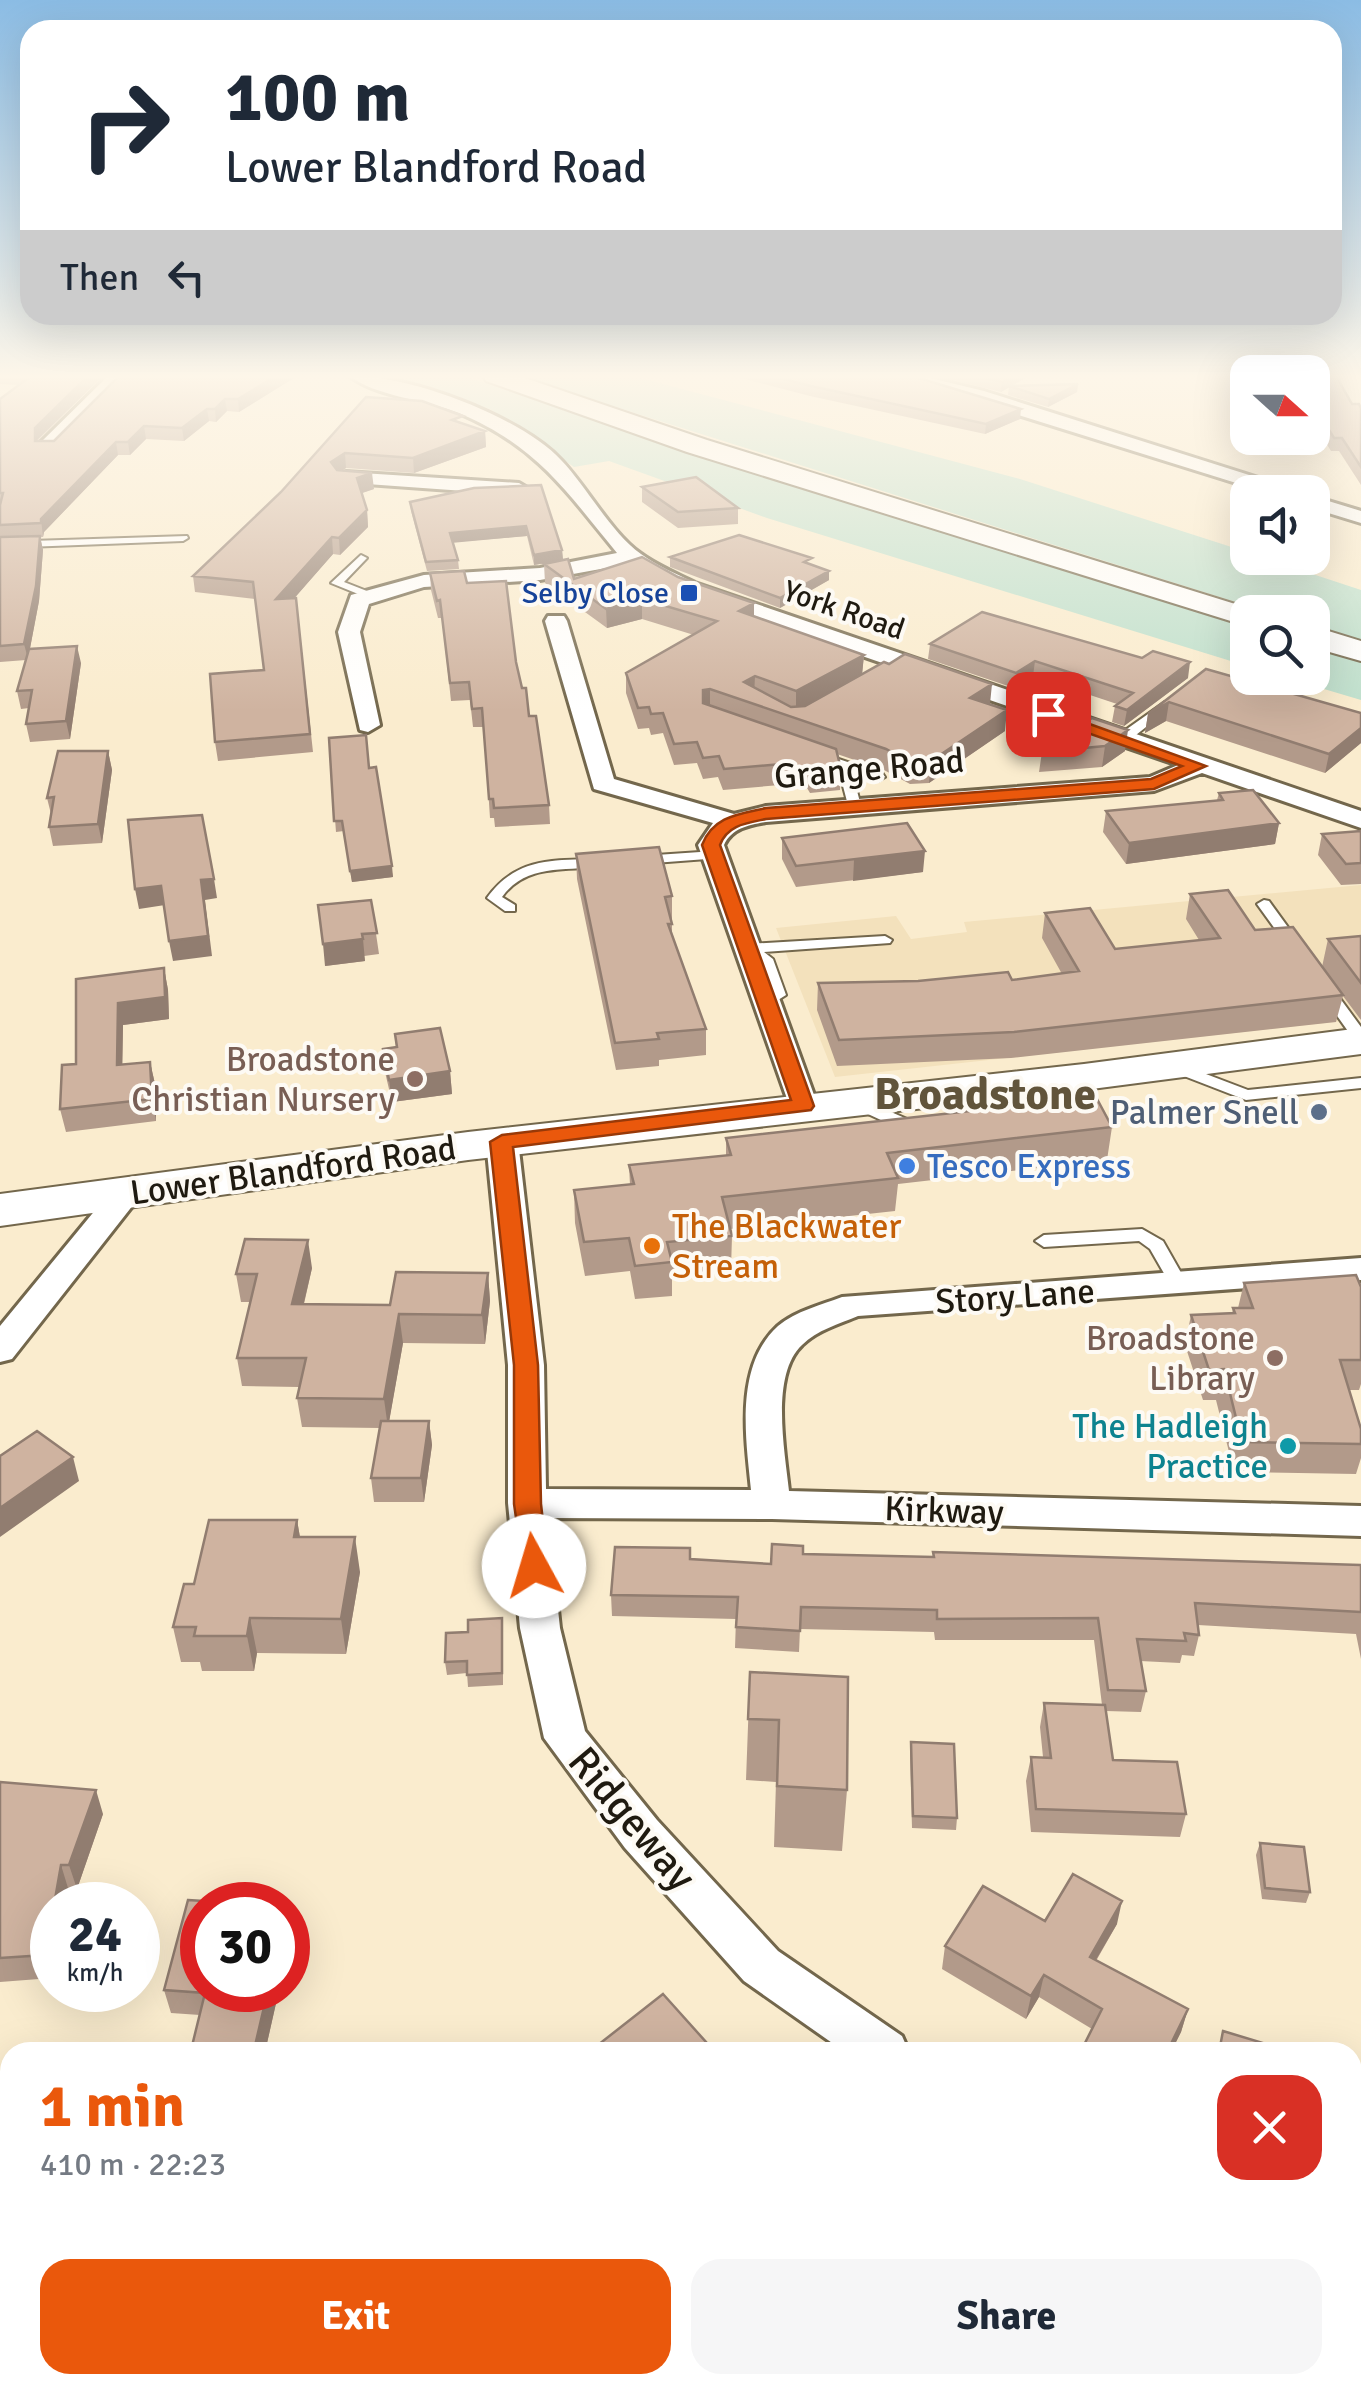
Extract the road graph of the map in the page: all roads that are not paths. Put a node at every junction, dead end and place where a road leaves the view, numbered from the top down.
1 (473, 488) edge
2 (505, 488) edge
3 (573, 488) edge
4 (832, 488) edge
5 (1330, 508) edge
6 (1361, 517) edge
7 (184, 538) dead end
8 (0, 545) edge
9 (631, 556) junction
10 (361, 558) dead end
11 (368, 595) junction
12 (1230, 610) edge
13 (556, 621) dead end
14 (1330, 642) edge
15 (1361, 651) edge
16 (1178, 696) edge
17 (368, 726) dead end
18 (1122, 739) junction
19 (810, 754) edge
20 (844, 766) junction
21 (1198, 766) junction
22 (878, 778) dead end
23 (854, 806) junction
24 (1361, 820) edge
25 (732, 821) junction
26 (715, 855) junction
27 (1264, 904) dead end
28 (510, 908) dead end
29 (885, 940) dead end
30 (747, 949) junction
31 (1307, 963) edge
32 (1318, 978) edge
33 (1361, 1040) edge
34 (1172, 1066) junction
35 (1361, 1083) edge
36 (824, 1104) junction
37 (934, 1134) edge
38 (502, 1142) junction
39 (126, 1192) junction
40 (0, 1210) edge
41 (1044, 1241) dead end
42 (1361, 1269) edge
43 (1179, 1284) junction
44 (0, 1350) edge
45 (527, 1504) junction
46 (772, 1505) junction
47 (1361, 1521) edge
48 (871, 2042) edge

1 - 2 street
3 - 9 street, York Road
4 - 12 street
5 - 6 street
7 - 8 lane
9 - 11 street
9 - 18 street, York Road
10 - 11 lane
11 - 17 street
13 - 25 street
14 - 15 street
16 - 18 lane
18 - 21 street, York Road
19 - 20 lane
20 - 22 lane
20 - 23 lane
21 - 23 street, Grange Road
21 - 24 street, York Road
23 - 25 street, Grange Road
25 - 26 street, Grange Road
26 - 28 lane
26 - 30 street
27 - 31 lane
29 - 30 lane
30 - 36 street
32 - 33 lane
33 - 34 street, Lower Blandford Road
34 - 35 lane
34 - 36 street, Lower Blandford Road
36 - 37 lane
36 - 38 street, Lower Blandford Road
38 - 39 street, Lower Blandford Road
38 - 45 street, Ridgeway
39 - 40 street, Lower Blandford Road
39 - 44 street
41 - 43 lane
42 - 43 street, Story Lane
43 - 46 street, Story Lane
45 - 46 street, Kirkway
45 - 48 street, Ridgeway
46 - 47 street, Kirkway

